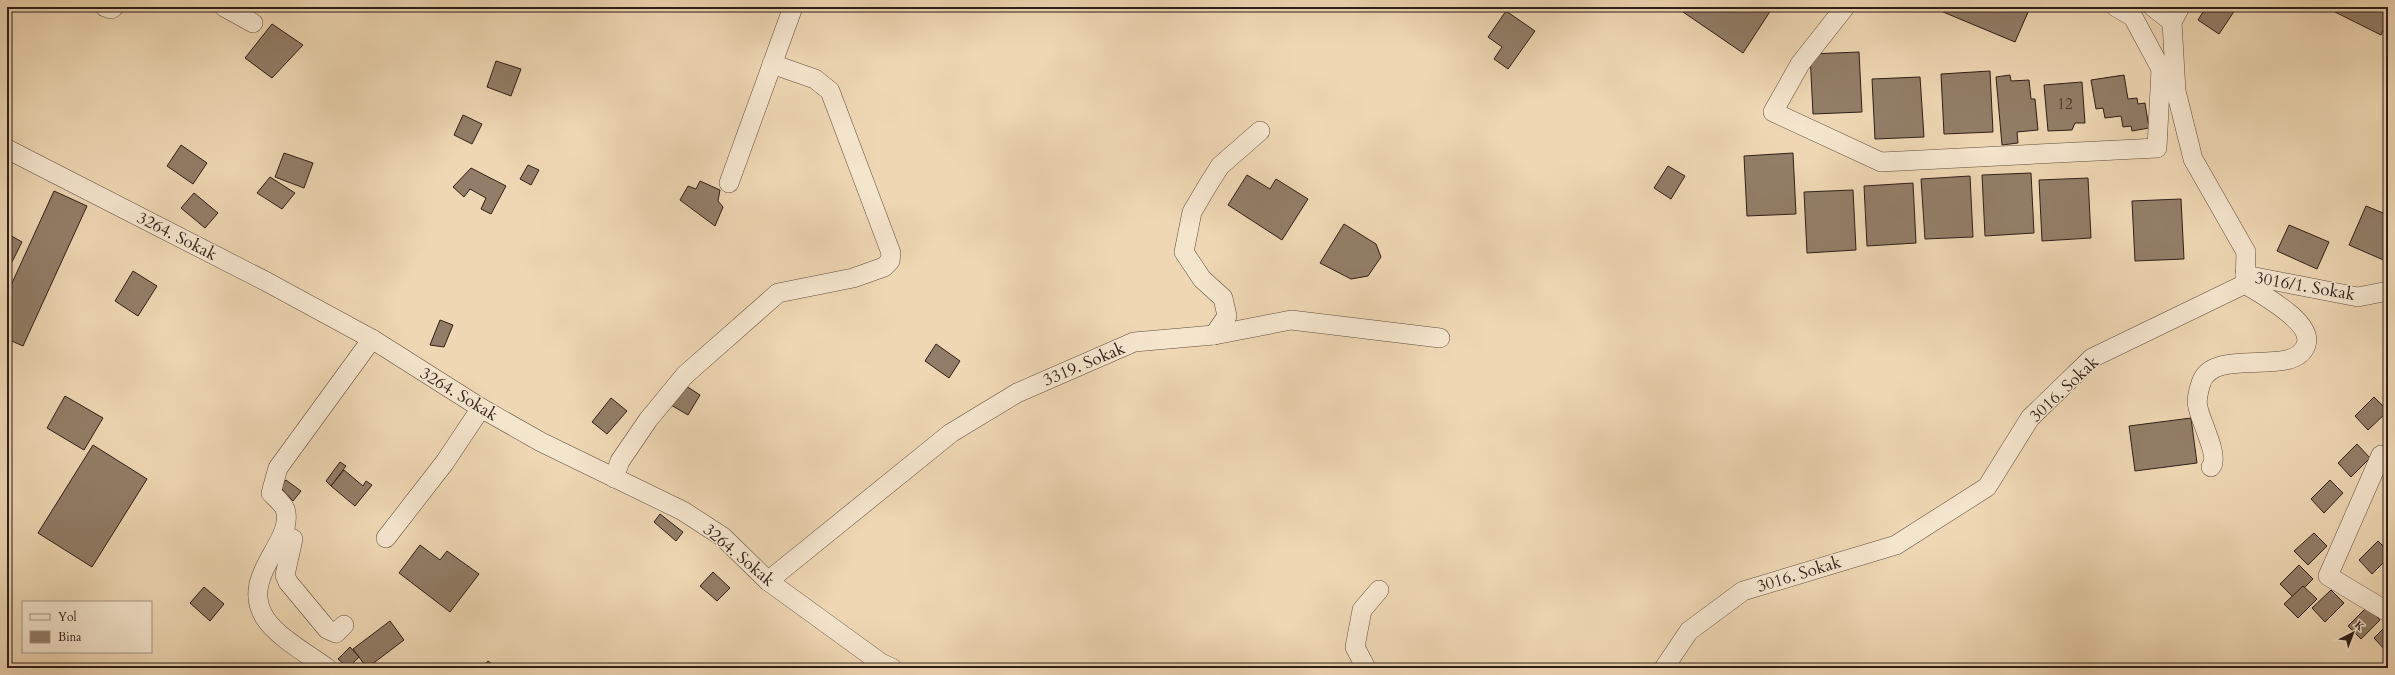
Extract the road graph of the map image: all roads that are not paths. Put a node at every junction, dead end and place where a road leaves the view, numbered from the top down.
1 (105, 7) edge
2 (114, 7) edge
3 (224, 7) edge
4 (793, 7) edge
5 (1845, 7) edge
6 (2116, 7) edge
7 (2153, 7) edge
8 (2176, 14) edge
9 (253, 23) dead end
10 (772, 64) junction
11 (1260, 131) dead end
12 (7, 149) edge
13 (729, 183) dead end
14 (2245, 280) junction
15 (2388, 290) edge
16 (1214, 335) junction
17 (1440, 338) dead end
18 (372, 339) junction
19 (481, 408) junction
20 (2388, 458) edge
21 (2211, 467) dead end
22 (614, 478) junction
23 (283, 534) junction
24 (386, 538) dead end
25 (768, 581) junction
26 (1379, 590) dead end
27 (2388, 612) edge
28 (344, 625) dead end
29 (327, 668) edge
30 (892, 668) edge
31 (1366, 668) edge
32 (1664, 668) edge

1 - 2 street
3 - 9 street
4 - 10 street
5 - 6 street
7 - 8 street
8 - 14 street
10 - 13 street
10 - 22 street
11 - 16 street
12 - 18 street, 3264. Sokak
14 - 15 street, 3016/1. Sokak
14 - 21 street
14 - 32 street, 3016. Sokak
16 - 17 street, 3319. Sokak
16 - 25 street, 3319. Sokak
18 - 19 street, 3264. Sokak
18 - 23 street
19 - 22 street, 3264. Sokak
19 - 24 street
20 - 27 street
22 - 25 street, 3264. Sokak
23 - 28 street
23 - 29 street
25 - 30 street, 3264. Sokak
26 - 31 street

